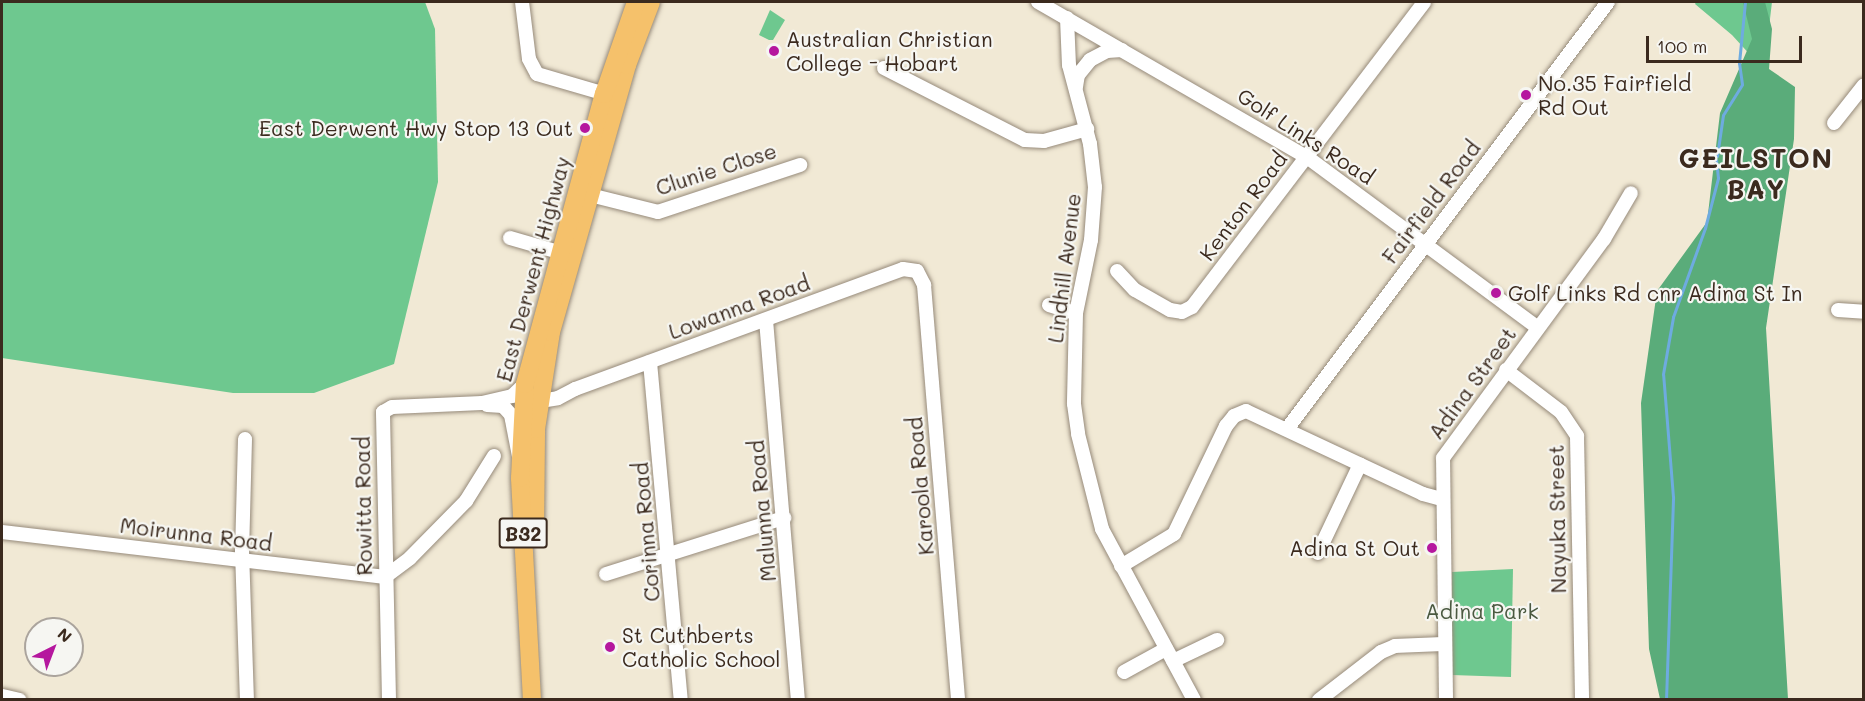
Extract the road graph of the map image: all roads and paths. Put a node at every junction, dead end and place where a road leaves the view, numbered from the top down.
1 (522, 2) edge
2 (636, 2) edge
3 (651, 2) edge
4 (1038, 2) edge
5 (1424, 2) edge
6 (1608, 2) edge
7 (1067, 18) junction
8 (1122, 50) junction
9 (884, 68) dead end
10 (1863, 86) edge
11 (1075, 91) junction
12 (610, 96) junction
13 (1834, 123) dead end
14 (1087, 129) junction
15 (1307, 157) junction
16 (800, 165) dead end
17 (582, 193) junction
18 (1630, 193) dead end
19 (510, 238) dead end
20 (1426, 244) junction
21 (565, 254) junction
22 (917, 271) joint
23 (1117, 272) dead end
24 (1049, 305) dead end
25 (1838, 310) dead end
26 (1863, 312) edge
27 (1076, 313) junction
28 (766, 320) junction
29 (1538, 328) junction
30 (650, 362) junction
31 (1506, 370) junction
32 (531, 395) junction
33 (482, 402) junction
34 (1287, 429) junction
35 (245, 439) dead end
36 (494, 456) dead end
37 (520, 460) junction
38 (1360, 464) junction
39 (1442, 499) junction
40 (784, 518) junction
41 (2, 532) edge
42 (669, 553) junction
43 (1318, 553) dead end
44 (243, 561) junction
45 (1120, 566) junction
46 (606, 574) dead end
47 (385, 577) junction
48 (1217, 640) dead end
49 (1442, 644) junction
50 (1170, 655) junction
51 (1124, 672) dead end
52 (2, 696) edge
53 (20, 699) edge
54 (247, 699) edge
55 (389, 699) edge
56 (532, 699) edge
57 (543, 699) edge
58 (681, 699) edge
59 (798, 699) edge
60 (958, 699) edge
61 (1194, 699) edge
62 (1319, 699) edge
63 (1446, 699) edge
64 (1582, 699) edge

1 - 12 street
2 - 12 main road, East Derwent Highway / B32
3 - 12 main road, East Derwent Highway / B32
4 - 7 street, Golf Links Road
5 - 15 street, Kenton Road
6 - 20 street, Fairfield Road
7 - 8 street, Golf Links Road
7 - 11 street, Lindhill Avenue
8 - 11 street
8 - 15 street, Golf Links Road
9 - 14 street
10 - 13 street
11 - 14 street, Lindhill Avenue
12 - 17 main road, East Derwent Highway / B32
14 - 27 street, Lindhill Avenue
15 - 20 street, Golf Links Road
15 - 23 street, Kenton Road
16 - 17 street, Clunie Close
17 - 21 main road, East Derwent Highway / B32
18 - 29 street, Adina Street
19 - 21 street
20 - 29 street, Golf Links Road
20 - 34 street, Fairfield Road
21 - 32 main road, East Derwent Highway / B32
22 - 28 street, Lowanna Road
22 - 60 street, Karoola Road
24 - 27 street
25 - 26 street
27 - 45 street, Lindhill Avenue
28 - 30 street, Lowanna Road
28 - 40 street, Malunna Road
29 - 31 street, Adina Street
30 - 32 street, Lowanna Road
30 - 42 street, Corinna Road
31 - 39 street, Adina Street
31 - 64 street, Nayuka Street
32 - 33 street, Rowitta Road
32 - 37 main road, East Derwent Highway / B32
32 - 57 main road, East Derwent Highway / B32
33 - 37 street, Rowitta Road
33 - 47 street, Rowitta Road
34 - 38 street
34 - 45 street
35 - 44 street
36 - 47 street
37 - 56 main road, East Derwent Highway / B32
38 - 39 street
38 - 43 street
39 - 49 street, Adina Street
40 - 42 street
40 - 59 street, Malunna Road
41 - 44 street, Moirunna Road
42 - 46 street
42 - 58 street, Corinna Road
44 - 47 street, Moirunna Road
44 - 54 street
45 - 50 street, Lindhill Avenue
47 - 55 street, Rowitta Road
48 - 50 street
49 - 62 street
49 - 63 street, Adina Street
50 - 51 street
50 - 61 street, Lindhill Avenue
52 - 53 street

